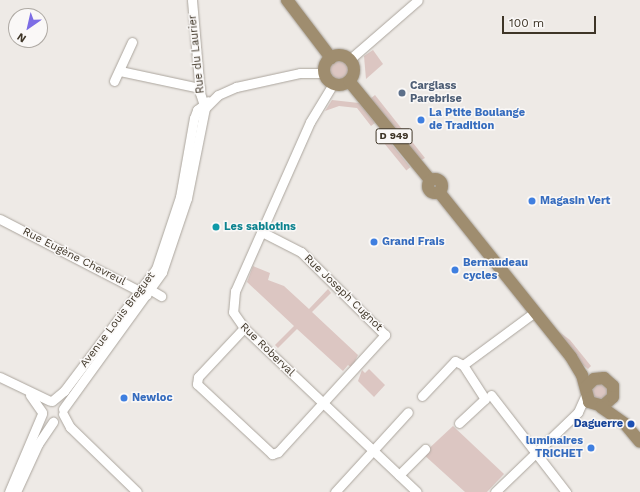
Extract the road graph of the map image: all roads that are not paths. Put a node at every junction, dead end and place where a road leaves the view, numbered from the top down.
1 (192, 0) edge
2 (287, 0) edge
3 (418, 0) edge
4 (132, 42) dead end
5 (331, 58) junction
6 (349, 60) junction
7 (120, 71) junction
8 (324, 73) junction
9 (114, 81) dead end
10 (349, 81) junction
11 (333, 84) junction
12 (200, 88) junction
13 (204, 106) junction
14 (0, 219) edge
15 (262, 232) junction
16 (147, 293) junction
17 (161, 296) dead end
18 (535, 312) junction
19 (244, 328) junction
20 (571, 357) junction
21 (463, 365) junction
22 (0, 377) edge
23 (598, 378) junction
24 (586, 391) junction
25 (27, 393) junction
26 (490, 395) dead end
27 (422, 396) dead end
28 (614, 397) junction
29 (51, 401) junction
30 (323, 403) junction
31 (598, 406) junction
32 (63, 412) junction
33 (408, 412) dead end
34 (578, 412) junction
35 (42, 413) junction
36 (54, 422) junction
37 (459, 423) dead end
38 (625, 424) junction
39 (77, 435) junction
40 (640, 442) edge
41 (424, 449) dead end
42 (373, 451) junction
43 (534, 454) junction
44 (399, 475) junction
45 (9, 492) edge
46 (16, 492) edge
47 (137, 492) edge
48 (335, 492) edge
49 (417, 492) edge
50 (495, 492) edge
51 (566, 492) edge

1 - 12 street, Rue du Laurier
2 - 5 main road
3 - 6 street
4 - 7 street
5 - 6 main road
5 - 8 main road
6 - 10 main road
7 - 9 street
7 - 12 street
8 - 11 main road
8 - 13 street
10 - 11 main road
10 - 18 main road, D 949
11 - 15 street, Rue Roberval
12 - 13 street, Rue du Laurier
13 - 16 street, Avenue Louis Breguet
14 - 16 street, Rue Eugène Chevreul
15 - 19 street, Rue Roberval
15 - 30 street, Rue Joseph Cugnot
16 - 17 street, Rue Eugène Chevreul
16 - 29 street, Avenue Louis Breguet
16 - 32 street, Avenue Louis Breguet
18 - 20 main road
18 - 21 street
19 - 30 street, Rue Roberval
19 - 30 street
20 - 23 main road
20 - 24 main road
21 - 27 street
21 - 37 street
22 - 25 street
23 - 24 main road
23 - 28 main road
24 - 31 main road
24 - 34 street
25 - 29 street
25 - 35 street
26 - 43 street
28 - 31 main road
28 - 38 main road
29 - 32 street
29 - 35 street, Avenue Louis Breguet
30 - 42 street, Rue Roberval
31 - 34 street
31 - 38 main road
32 - 36 street, Avenue Louis Breguet
32 - 39 street
33 - 42 street
34 - 43 street
35 - 36 street
35 - 45 street
36 - 39 street
36 - 46 street
38 - 40 main road
39 - 47 street
41 - 44 street
42 - 44 street, Rue Roberval
42 - 48 street
43 - 50 street
43 - 51 street
44 - 49 street, Rue Roberval

